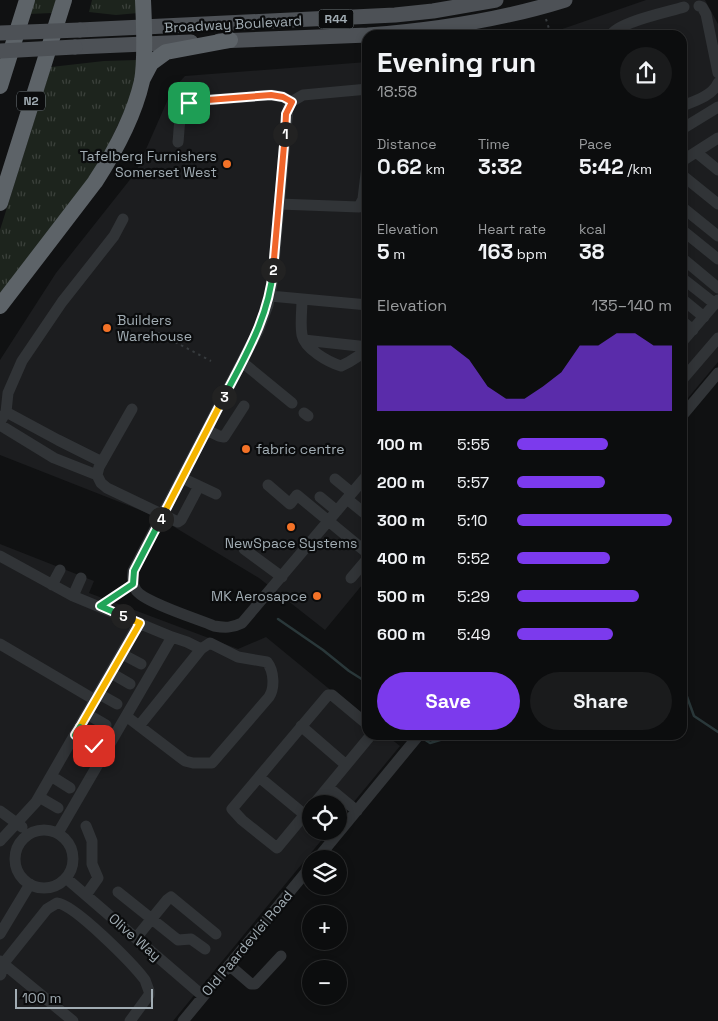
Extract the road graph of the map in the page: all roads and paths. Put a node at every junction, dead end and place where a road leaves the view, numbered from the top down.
1 (27, 0) edge
2 (64, 0) edge
3 (143, 0) edge
4 (496, 0) edge
5 (565, 0) edge
6 (698, 3) edge
7 (684, 4) edge
8 (543, 7) junction
9 (144, 28) junction
10 (427, 30) edge
11 (550, 30) edge
12 (615, 30) edge
13 (0, 33) edge
14 (362, 35) edge
15 (230, 40) junction
16 (144, 44) junction
17 (0, 51) edge
18 (718, 73) edge
19 (142, 80) junction
20 (718, 83) edge
21 (0, 86) edge
22 (362, 89) edge
23 (292, 102) junction
24 (687, 104) edge
25 (718, 107) edge
26 (687, 126) edge
27 (718, 138) edge
28 (178, 142) dead end
29 (696, 152) junction
30 (687, 157) edge
31 (718, 170) edge
32 (687, 179) edge
33 (362, 202) edge
34 (0, 203) edge
35 (279, 204) junction
36 (718, 204) edge
37 (687, 211) edge
38 (123, 219) dead end
39 (687, 234) edge
40 (718, 236) edge
41 (718, 259) edge
42 (687, 262) edge
43 (687, 282) edge
44 (718, 288) edge
45 (270, 296) junction
46 (302, 299) junction
47 (716, 302) edge
48 (687, 303) edge
49 (362, 304) edge
50 (0, 306) edge
51 (704, 317) junction
52 (687, 325) edge
53 (693, 330) junction
54 (158, 333) dead end
55 (687, 337) edge
56 (718, 338) edge
57 (304, 340) junction
58 (362, 347) edge
59 (362, 352) edge
60 (211, 361) dead end
61 (242, 362) junction
62 (718, 373) edge
63 (687, 374) edge
64 (292, 403) dead end
65 (220, 406) junction
66 (244, 406) dead end
67 (132, 409) dead end
68 (687, 410) edge
69 (237, 417) junction
70 (2, 420) edge
71 (207, 430) junction
72 (102, 462) junction
73 (97, 475) junction
74 (182, 478) junction
75 (335, 479) dead end
76 (362, 481) edge
77 (268, 485) dead end
78 (199, 486) junction
79 (216, 494) dead end
80 (349, 496) junction
81 (320, 497) dead end
82 (362, 510) edge
83 (337, 511) junction
84 (163, 515) junction
85 (328, 521) junction
86 (244, 549) dead end
87 (362, 549) edge
88 (0, 556) edge
89 (362, 564) edge
90 (60, 570) dead end
91 (282, 577) junction
92 (81, 578) dead end
93 (351, 578) dead end
94 (133, 584) junction
95 (52, 585) junction
96 (73, 596) junction
97 (100, 606) junction
98 (140, 623) junction
99 (172, 637) junction
100 (1, 646) edge
101 (201, 649) junction
102 (122, 654) junction
103 (141, 664) dead end
104 (111, 673) junction
105 (130, 684) dead end
106 (97, 697) junction
107 (117, 704) dead end
108 (88, 714) junction
109 (126, 716) junction
110 (362, 719) edge
111 (106, 725) dead end
112 (139, 726) junction
113 (301, 726) junction
114 (75, 735) junction
115 (367, 740) edge
116 (415, 740) edge
117 (94, 746) dead end
118 (346, 765) junction
119 (51, 776) junction
120 (259, 777) junction
121 (328, 787) junction
122 (70, 788) dead end
123 (321, 795) edge
124 (39, 797) junction
125 (302, 807) edge
126 (58, 808) dead end
127 (0, 811) edge
128 (357, 811) junction
129 (302, 818) edge
130 (18, 822) junction
131 (86, 826) dead end
132 (58, 833) junction
133 (28, 834) junction
134 (0, 841) edge
135 (324, 850) edge
136 (302, 877) edge
137 (66, 878) junction
138 (30, 884) junction
139 (118, 892) dead end
140 (86, 895) junction
141 (103, 910) junction
142 (151, 919) junction
143 (91, 926) junction
144 (0, 934) edge
145 (216, 934) dead end
146 (136, 938) junction
147 (205, 949) dead end
148 (281, 956) dead end
149 (229, 965) junction
150 (1, 968) edge
151 (203, 996) junction
152 (73, 1021) edge
153 (130, 1021) edge
154 (182, 1021) edge

1 - 21 highway, N2
2 - 34 highway, N2
3 - 9 highway
4 - 9 main road, Broadway Boulevard / R44
5 - 8 main road, Broadway Boulevard / R44
6 - 7 street
6 - 18 street
7 - 12 street
8 - 10 main road, Broadway Boulevard / R44
8 - 11 path
9 - 13 main road, Broadway Boulevard / R44, bridge
9 - 16 highway
14 - 15 main road, Broadway Boulevard / R44
15 - 16 main road, Broadway Boulevard / R44
15 - 19 highway
16 - 17 main road, Broadway Boulevard / R44, bridge
16 - 19 highway
19 - 50 highway
20 - 24 street
22 - 23 street
23 - 28 street
23 - 35 street
25 - 26 street
27 - 29 street
29 - 30 street
29 - 31 street
32 - 36 street
33 - 35 street
35 - 45 street
37 - 40 street
38 - 70 street
39 - 41 street
42 - 44 street
43 - 47 street
45 - 46 street
45 - 61 street
46 - 49 street
46 - 57 street
47 - 51 street
48 - 51 street
51 - 53 street
52 - 53 street
53 - 55 street
54 - 60 path
56 - 63 street
57 - 58 street
57 - 59 street
61 - 64 street
61 - 65 street
62 - 68 street
65 - 69 street
65 - 71 street
66 - 69 street
67 - 72 street
69 - 71 street
70 - 72 street
70 - 73 street
71 - 74 street
72 - 73 street
73 - 84 street
74 - 78 street
74 - 84 street
75 - 80 street
76 - 80 street
77 - 85 street
78 - 79 street
78 - 84 street
80 - 82 street
80 - 83 street
81 - 83 street
83 - 85 street
84 - 94 street
85 - 87 street
85 - 91 street
86 - 91 street
88 - 95 street
89 - 93 street
90 - 95 street
91 - 94 street
92 - 96 street
94 - 97 path
95 - 96 street
96 - 97 street
97 - 98 street
98 - 99 street
98 - 102 street
99 - 101 street
99 - 109 street
100 - 106 street
101 - 112 street
101 - 112 street
102 - 103 street
102 - 104 street
104 - 105 street
104 - 106 street
106 - 107 street
106 - 108 street
108 - 111 street
108 - 114 street
109 - 112 street
109 - 132 street
110 - 113 street
113 - 118 street
113 - 120 street
114 - 117 street
114 - 119 street
115 - 118 street
116 - 128 street
118 - 121 street
119 - 122 street
119 - 124 street
120 - 125 street
120 - 129 street
121 - 123 street
121 - 128 street
124 - 126 street
124 - 130 street
127 - 130 street
128 - 135 street
130 - 133 street
130 - 134 street
131 - 140 street
132 - 133 street
132 - 137 street
133 - 138 street
136 - 149 street, Old Paardevlei Road
137 - 138 street
137 - 140 street, Olive Way
138 - 144 street
139 - 142 street
140 - 141 street, Olive Way
141 - 143 street
141 - 146 street, Olive Way
142 - 145 street
142 - 146 street
142 - 147 street
143 - 150 street
143 - 153 street
146 - 151 street, Olive Way
148 - 149 street
149 - 151 street, Old Paardevlei Road
150 - 152 street
151 - 154 street, Old Paardevlei Road

